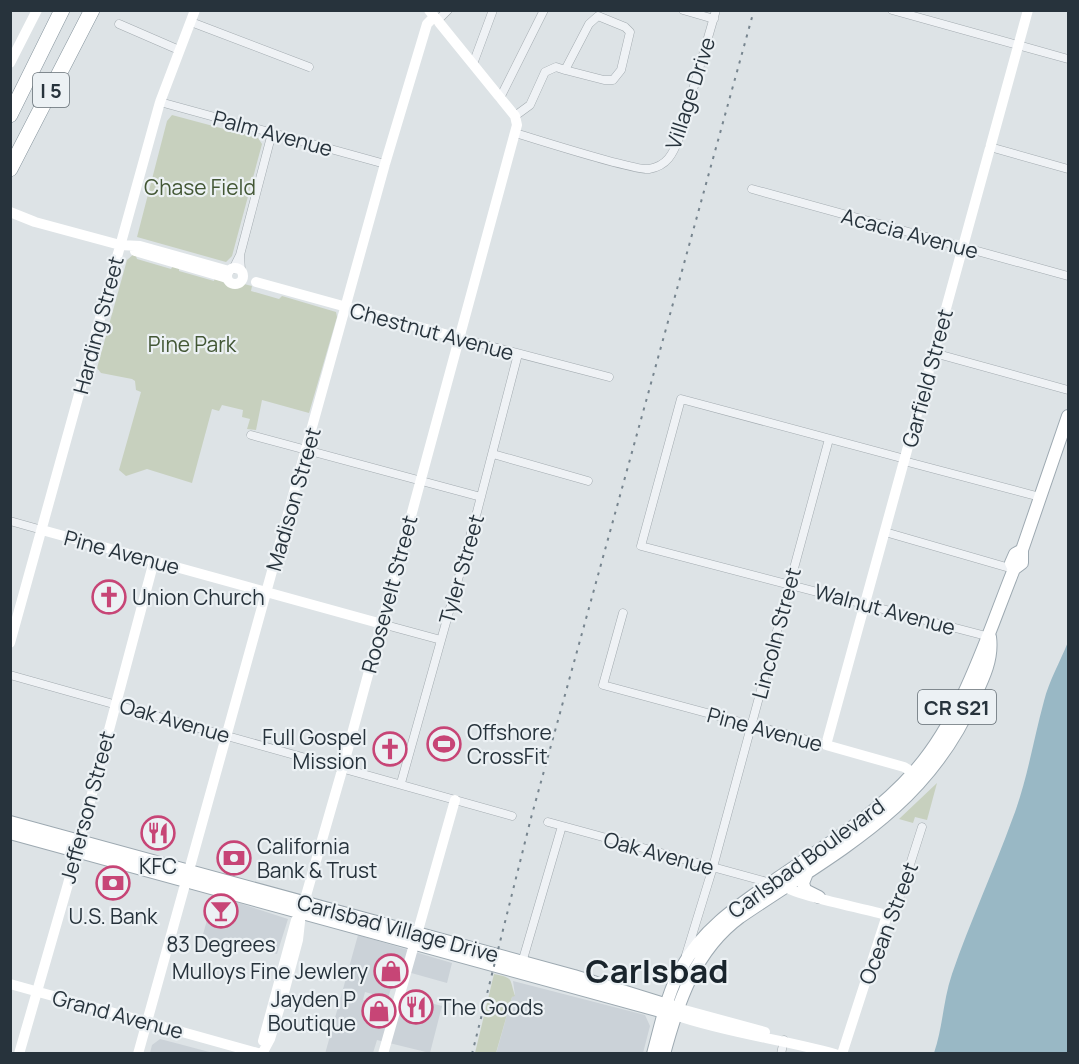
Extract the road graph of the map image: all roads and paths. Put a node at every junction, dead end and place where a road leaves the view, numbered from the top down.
1 (37, 10) edge
2 (62, 10) edge
3 (92, 10) edge
4 (195, 10) edge
5 (448, 10) edge
6 (493, 10) edge
7 (544, 10) edge
8 (684, 10) edge
9 (716, 10) edge
10 (892, 10) edge
11 (1028, 10) edge
12 (433, 16) edge
13 (714, 20) junction
14 (191, 22) junction
15 (119, 24) dead end
16 (1018, 45) junction
17 (179, 50) junction
18 (1068, 59) edge
19 (10, 63) edge
20 (473, 64) junction
21 (309, 67) dead end
22 (565, 70) junction
23 (500, 98) junction
24 (160, 102) junction
25 (10, 115) edge
26 (515, 116) junction
27 (272, 133) junction
28 (515, 134) junction
29 (990, 147) junction
30 (385, 164) junction
31 (10, 169) edge
32 (1068, 169) edge
33 (752, 189) dead end
34 (10, 212) edge
35 (125, 246) junction
36 (963, 248) junction
37 (236, 274) junction
38 (1068, 276) edge
39 (346, 307) junction
40 (459, 338) junction
41 (934, 353) junction
42 (518, 354) junction
43 (609, 376) dead end
44 (1068, 390) edge
45 (1068, 416) edge
46 (251, 435) dead end
47 (829, 439) junction
48 (307, 450) junction
49 (493, 454) junction
50 (905, 460) junction
51 (420, 481) junction
52 (588, 481) dead end
53 (481, 497) junction
54 (1040, 497) junction
55 (10, 521) edge
56 (42, 530) junction
57 (885, 532) junction
58 (154, 561) junction
59 (1014, 569) junction
60 (790, 583) junction
61 (267, 591) junction
62 (865, 603) junction
63 (623, 613) dead end
64 (382, 624) junction
65 (990, 637) junction
66 (441, 640) junction
67 (10, 643) edge
68 (10, 675) edge
69 (115, 703) junction
70 (751, 725) junction
71 (228, 735) junction
72 (826, 745) junction
73 (343, 767) junction
74 (919, 776) junction
75 (401, 783) junction
76 (455, 800) junction
77 (513, 816) dead end
78 (10, 822) edge
79 (548, 822) dead end
80 (562, 826) junction
81 (922, 827) dead end
82 (10, 834) edge
83 (77, 846) junction
84 (805, 859) junction
85 (713, 867) junction
86 (807, 873) junction
87 (188, 876) junction
88 (771, 883) junction
89 (786, 887) junction
90 (819, 897) junction
91 (303, 907) junction
92 (747, 912) junction
93 (887, 915) junction
94 (416, 938) junction
95 (682, 966) junction
96 (521, 968) junction
97 (10, 984) edge
98 (35, 991) junction
99 (671, 1010) junction
100 (147, 1023) junction
101 (784, 1040) junction
102 (19, 1053) edge
103 (138, 1053) edge
104 (261, 1053) edge
105 (383, 1053) edge
106 (653, 1053) edge
107 (664, 1053) edge
108 (781, 1053) edge
109 (835, 1053) edge
110 (842, 1053) edge

1 - 19 street
2 - 25 highway, I 5
3 - 31 highway, I 5
4 - 14 street, Harding Street
5 - 12 street
6 - 20 street
7 - 23 street
8 - 13 street
9 - 13 street, Village Drive
10 - 16 street
11 - 16 street, Garfield Street
12 - 20 street
12 - 30 street, Madison Street
13 - 28 street, Village Drive
14 - 17 street, Harding Street
14 - 21 street
15 - 17 street
16 - 18 street
16 - 29 street, Garfield Street
17 - 24 street, Harding Street
20 - 23 street
22 - 22 street
22 - 26 street
23 - 26 street
24 - 27 street, Palm Avenue
24 - 35 street, Harding Street
26 - 28 street, Roosevelt Street
27 - 30 street, Palm Avenue
27 - 37 street
28 - 40 street, Roosevelt Street
29 - 32 street
29 - 36 street, Garfield Street
30 - 39 street, Madison Street
33 - 36 street, Acacia Avenue
34 - 35 street, Chestnut Avenue
35 - 37 street, Chestnut Avenue
35 - 56 street, Harding Street
36 - 38 street, Acacia Avenue
36 - 41 street, Garfield Street
37 - 39 street, Chestnut Avenue
39 - 40 street, Chestnut Avenue
39 - 48 street, Madison Street
40 - 42 street, Chestnut Avenue
40 - 51 street, Roosevelt Street
41 - 44 street
41 - 50 street, Garfield Street
42 - 43 street, Chestnut Avenue
42 - 49 street, Tyler Street
45 - 54 main road, Carlsbad Boulevard / CR S21
46 - 48 street
47 - 50 street
47 - 60 street, Lincoln Street
47 - 60 street, Walnut Avenue
48 - 51 street
48 - 61 street, Madison Street
49 - 52 street
49 - 53 street, Tyler Street
50 - 54 street
50 - 57 street, Garfield Street
51 - 53 street
51 - 64 street, Roosevelt Street
53 - 66 street, Tyler Street
54 - 59 main road, Carlsbad Boulevard / CR S21
55 - 56 street, Pine Avenue
56 - 58 street, Pine Avenue
56 - 67 street, Harding Street
57 - 59 street
57 - 62 street, Garfield Street
58 - 61 street, Pine Avenue
58 - 69 street, Jefferson Street
59 - 65 main road, Carlsbad Boulevard / CR S21
60 - 62 street, Walnut Avenue
60 - 70 street, Lincoln Street
61 - 64 street, Pine Avenue
61 - 71 street, Madison Street
62 - 65 street, Walnut Avenue
62 - 72 street, Garfield Street
63 - 70 street, Pine Avenue
64 - 66 street, Pine Avenue
64 - 73 street, Roosevelt Street
65 - 74 main road, Carlsbad Boulevard / CR S21
66 - 75 street, Tyler Street
68 - 69 street, Oak Avenue
69 - 71 street, Oak Avenue
69 - 83 street, Jefferson Street
70 - 72 street, Pine Avenue
70 - 85 street, Lincoln Street
71 - 73 street, Oak Avenue
71 - 87 street, Madison Street
72 - 74 street, Pine Avenue
73 - 75 street, Oak Avenue
73 - 91 street, Roosevelt Street
74 - 84 main road, Carlsbad Boulevard / CR S21
74 - 86 main road, Carlsbad Boulevard / CR S21
75 - 76 street, Oak Avenue
76 - 77 street, Oak Avenue
76 - 94 street
78 - 83 main road, Carlsbad Village Drive
79 - 80 street, Oak Avenue
80 - 85 street, Oak Avenue
80 - 96 street
81 - 93 street, Ocean Street
82 - 83 main road, Carlsbad Village Drive
83 - 87 main road, Carlsbad Village Drive
83 - 98 street, Jefferson Street
84 - 88 main road, Carlsbad Boulevard / CR S21
84 - 89 main road
85 - 88 street, Oak Avenue
85 - 95 street, Lincoln Street
86 - 89 main road, Carlsbad Boulevard / CR S21
86 - 90 main road
87 - 91 main road, Carlsbad Village Drive
87 - 100 street, Madison Street
88 - 92 main road
88 - 95 main road, Carlsbad Boulevard / CR S21
89 - 90 street
89 - 92 main road, Carlsbad Boulevard / CR S21
90 - 93 street
91 - 94 main road, Carlsbad Village Drive
91 - 104 street, Roosevelt Street
92 - 99 main road, Carlsbad Boulevard / CR S21
93 - 110 street, Ocean Street
94 - 96 main road, Carlsbad Village Drive
94 - 105 street
95 - 99 main road, Carlsbad Boulevard / CR S21
96 - 99 main road, Carlsbad Village Drive
97 - 98 street, Grand Avenue
98 - 100 street, Grand Avenue
98 - 102 street, Jefferson Street
99 - 101 street, Carlsbad Village Drive
99 - 106 main road, Carlsbad Boulevard / CR S21
99 - 107 main road, Carlsbad Boulevard / CR S21
100 - 103 street, Madison Street
100 - 104 street, Grand Avenue
101 - 108 street
101 - 109 street, Carlsbad Village Drive

